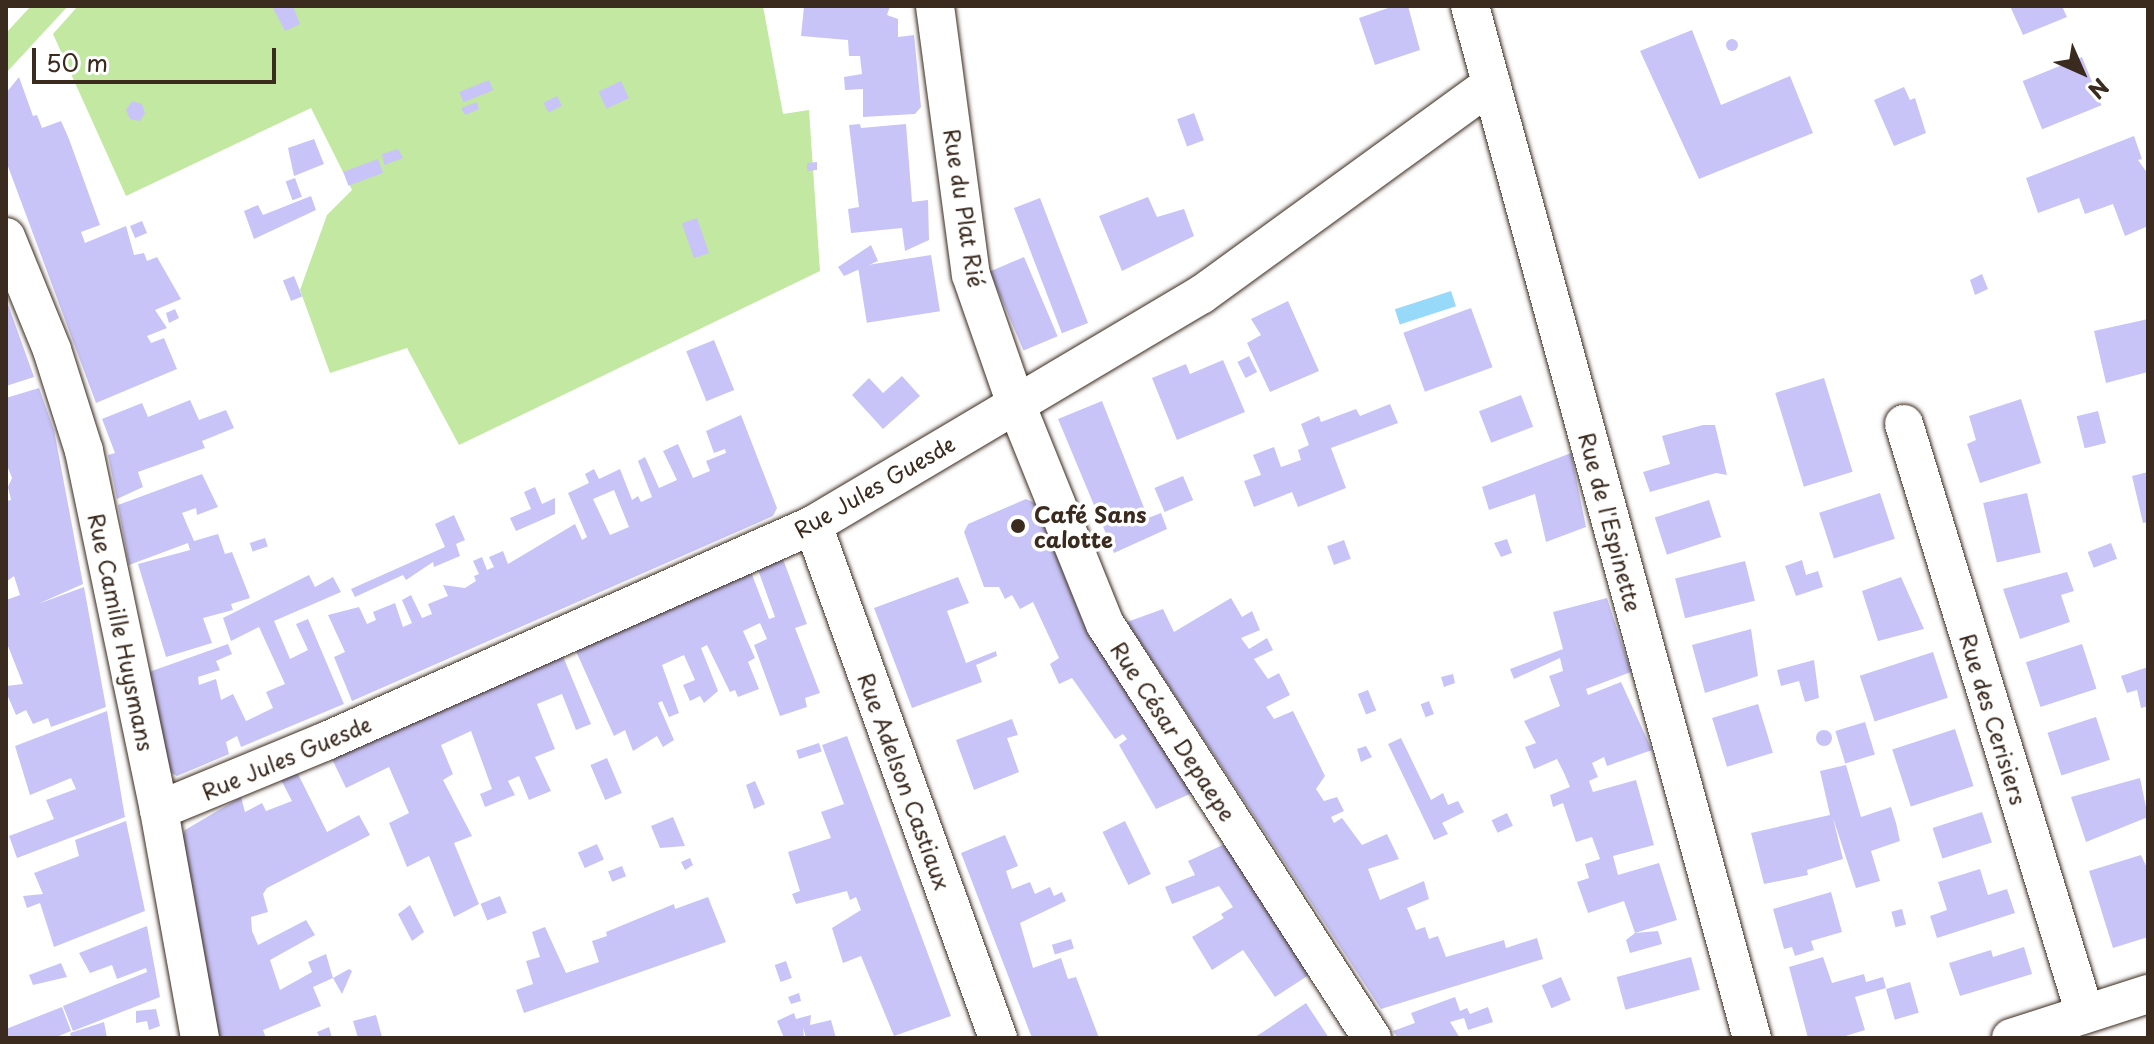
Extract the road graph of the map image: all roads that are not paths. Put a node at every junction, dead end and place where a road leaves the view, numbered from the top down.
1 (935, 6) edge
2 (1470, 6) edge
3 (1491, 84) junction
4 (6, 237) edge
5 (1016, 404) junction
6 (1904, 424) dead end
7 (813, 525) junction
8 (159, 810) junction
9 (2148, 994) edge
10 (2085, 1014) junction
11 (200, 1038) edge
12 (998, 1038) edge
13 (1372, 1038) edge
14 (1752, 1038) edge
15 (2011, 1038) edge

1 - 5 street, Rue du Plat Rié
2 - 3 street, Rue de l'Espinette
3 - 5 street, Rue Jules Guesde
3 - 14 street, Rue de l'Espinette
4 - 8 street, Rue Camille Huysmans
5 - 7 street, Rue Jules Guesde
5 - 13 street, Rue César Depaepe
6 - 10 street, Rue des Cerisiers
7 - 8 street, Rue Jules Guesde
7 - 12 street, Rue Adelson Castiaux
8 - 11 street, Rue Camille Huysmans
9 - 10 street
10 - 15 street

